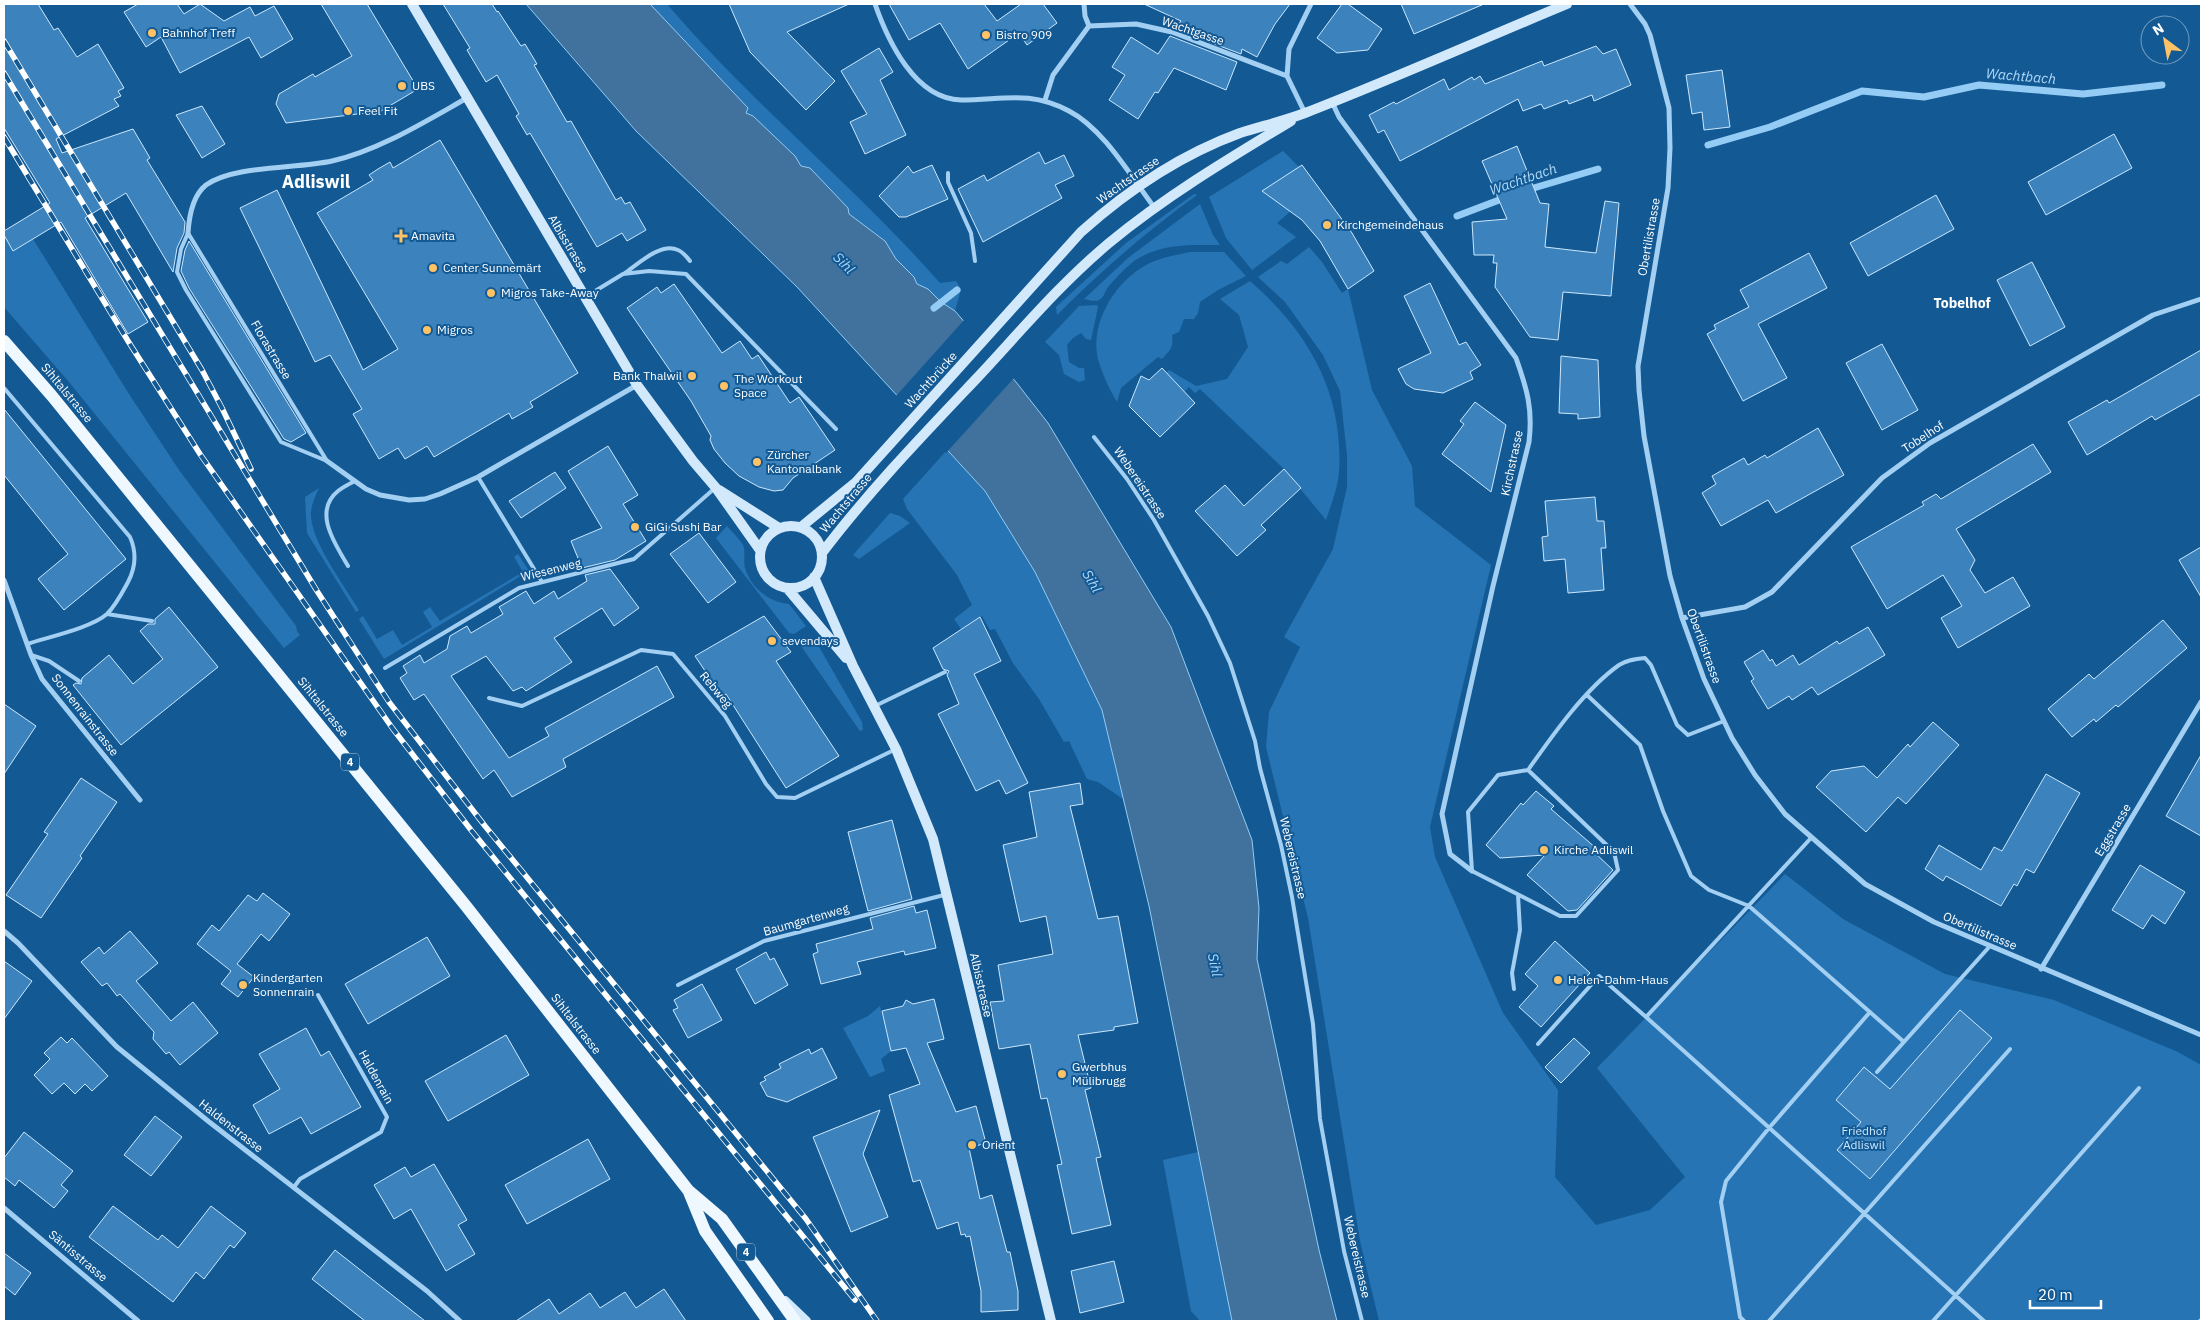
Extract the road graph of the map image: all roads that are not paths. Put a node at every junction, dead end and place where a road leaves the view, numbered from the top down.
1 (412, 4) edge
2 (875, 4) edge
3 (1084, 4) edge
4 (1312, 4) edge
5 (1567, 4) edge
6 (1630, 4) edge
7 (1089, 26) junction
8 (1287, 76) junction
9 (467, 98) junction
10 (1045, 100) junction
11 (1332, 101) junction
12 (1305, 113) junction
13 (948, 172) dead end
14 (1138, 185) junction
15 (1154, 208) junction
16 (188, 234) junction
17 (690, 261) dead end
18 (975, 262) dead end
19 (623, 274) junction
20 (585, 297) junction
21 (2201, 299) edge
22 (1001, 321) joint
23 (4, 341) edge
24 (637, 385) junction
25 (4, 388) edge
26 (836, 429) dead end
27 (1094, 437) dead end
28 (880, 456) joint
29 (327, 461) junction
30 (478, 477) junction
31 (355, 481) junction
32 (716, 488) junction
33 (801, 527) junction
34 (779, 528) junction
35 (760, 550) junction
36 (822, 553) junction
37 (348, 566) dead end
38 (814, 577) junction
39 (4, 580) edge
40 (542, 582) junction
41 (787, 588) junction
42 (106, 614) junction
43 (1682, 618) junction
44 (152, 621) dead end
45 (27, 644) junction
46 (31, 654) junction
47 (853, 666) junction
48 (384, 668) dead end
49 (945, 672) dead end
50 (79, 681) dead end
51 (1588, 695) junction
52 (489, 698) dead end
53 (2201, 702) edge
54 (874, 706) junction
55 (1724, 721) junction
56 (896, 749) junction
57 (1528, 770) junction
58 (140, 800) dead end
59 (1811, 838) junction
60 (1472, 872) junction
61 (947, 894) junction
62 (1518, 895) junction
63 (1749, 906) junction
64 (4, 931) edge
65 (1990, 946) junction
66 (2041, 968) junction
67 (678, 985) dead end
68 (1514, 989) dead end
69 (318, 995) dead end
70 (1870, 1012) junction
71 (1646, 1017) junction
72 (2201, 1035) edge
73 (1904, 1042) junction
74 (1538, 1044) dead end
75 (2010, 1048) dead end
76 (1877, 1072) dead end
77 (2139, 1088) dead end
78 (1769, 1128) junction
79 (294, 1187) junction
80 (688, 1190) junction
81 (4, 1208) edge
82 (1864, 1213) junction
83 (771, 1287) junction
84 (1956, 1296) junction
85 (138, 1321) edge
86 (460, 1321) edge
87 (768, 1321) edge
88 (795, 1321) edge
89 (806, 1321) edge
90 (1051, 1321) edge
91 (1362, 1321) edge
92 (1744, 1321) edge
93 (1769, 1321) edge
94 (1933, 1321) edge
95 (1984, 1321) edge

1 - 9 main road, Albisstrasse
2 - 10 street
3 - 7 street
4 - 8 street
5 - 11 main road, Wachtstrasse
6 - 43 street, Obertilistrasse
7 - 8 street, Wachtgasse
7 - 10 street
8 - 12 street
9 - 16 street
9 - 20 main road, Albisstrasse
10 - 14 street
11 - 12 main road, Wachtstrasse
11 - 60 street, Kirchstrasse
12 - 14 main road, Wachtstrasse
12 - 15 main road, Wachtstrasse
13 - 18 lane
14 - 15 street
14 - 22 main road, Wachtstrasse
15 - 36 main road, Wachtstrasse
16 - 29 lane, Florastrasse
16 - 29 lane
17 - 19 lane
19 - 20 lane
19 - 26 lane
20 - 24 main road, Albisstrasse
21 - 43 street, Tobelhof
22 - 28 main road, Wachtbrücke
23 - 80 main road, Sihltalstrasse / 4
24 - 30 street, Florastrasse
24 - 32 main road, Albisstrasse
25 - 42 lane
27 - 91 lane, Webereistrasse
28 - 33 main road, Wachtstrasse
29 - 31 street, Florastrasse
30 - 31 street, Florastrasse
30 - 40 lane
31 - 37 lane
32 - 34 main road, Albisstrasse
32 - 35 main road, Albisstrasse
32 - 40 lane, Wiesenweg
33 - 34 main road
33 - 36 main road
34 - 35 main road
35 - 41 main road
36 - 38 main road
38 - 41 main road
38 - 47 main road, Albisstrasse
39 - 45 street, Sonnenrainstrasse
40 - 48 lane, Wiesenweg
41 - 47 main road, Albisstrasse
42 - 44 lane
42 - 45 lane
43 - 55 street, Obertilistrasse
45 - 46 street, Sonnenrainstrasse
46 - 50 lane
46 - 58 street, Sonnenrainstrasse
47 - 54 main road, Albisstrasse
49 - 54 lane
51 - 55 lane
51 - 57 lane
51 - 63 lane
52 - 56 lane, Rebweg
53 - 66 street, Eggstrasse
54 - 56 main road, Albisstrasse
55 - 59 street, Obertilistrasse
56 - 61 main road, Albisstrasse
57 - 60 lane
57 - 62 lane
59 - 63 lane
59 - 65 street, Obertilistrasse
60 - 62 lane
61 - 67 lane, Baumgartenweg
61 - 90 main road, Albisstrasse
62 - 68 lane
63 - 70 lane
63 - 71 lane
64 - 79 street, Haldenstrasse
65 - 66 street, Obertilistrasse
65 - 73 lane
66 - 72 street, Obertilistrasse
69 - 79 lane, Haldenrain
70 - 73 lane
70 - 78 lane
71 - 74 lane
71 - 78 lane
73 - 76 lane
75 - 82 lane
77 - 84 lane
78 - 82 lane
78 - 92 lane
79 - 86 street, Haldenstrasse
80 - 83 main road, Sihltalstrasse / 4
80 - 87 main road, Sihltalstrasse / 4
81 - 85 street, Säntisstrasse
82 - 84 lane
82 - 93 lane
83 - 88 main road, Sihltalstrasse / 4
83 - 89 main road
84 - 94 lane
84 - 95 lane

